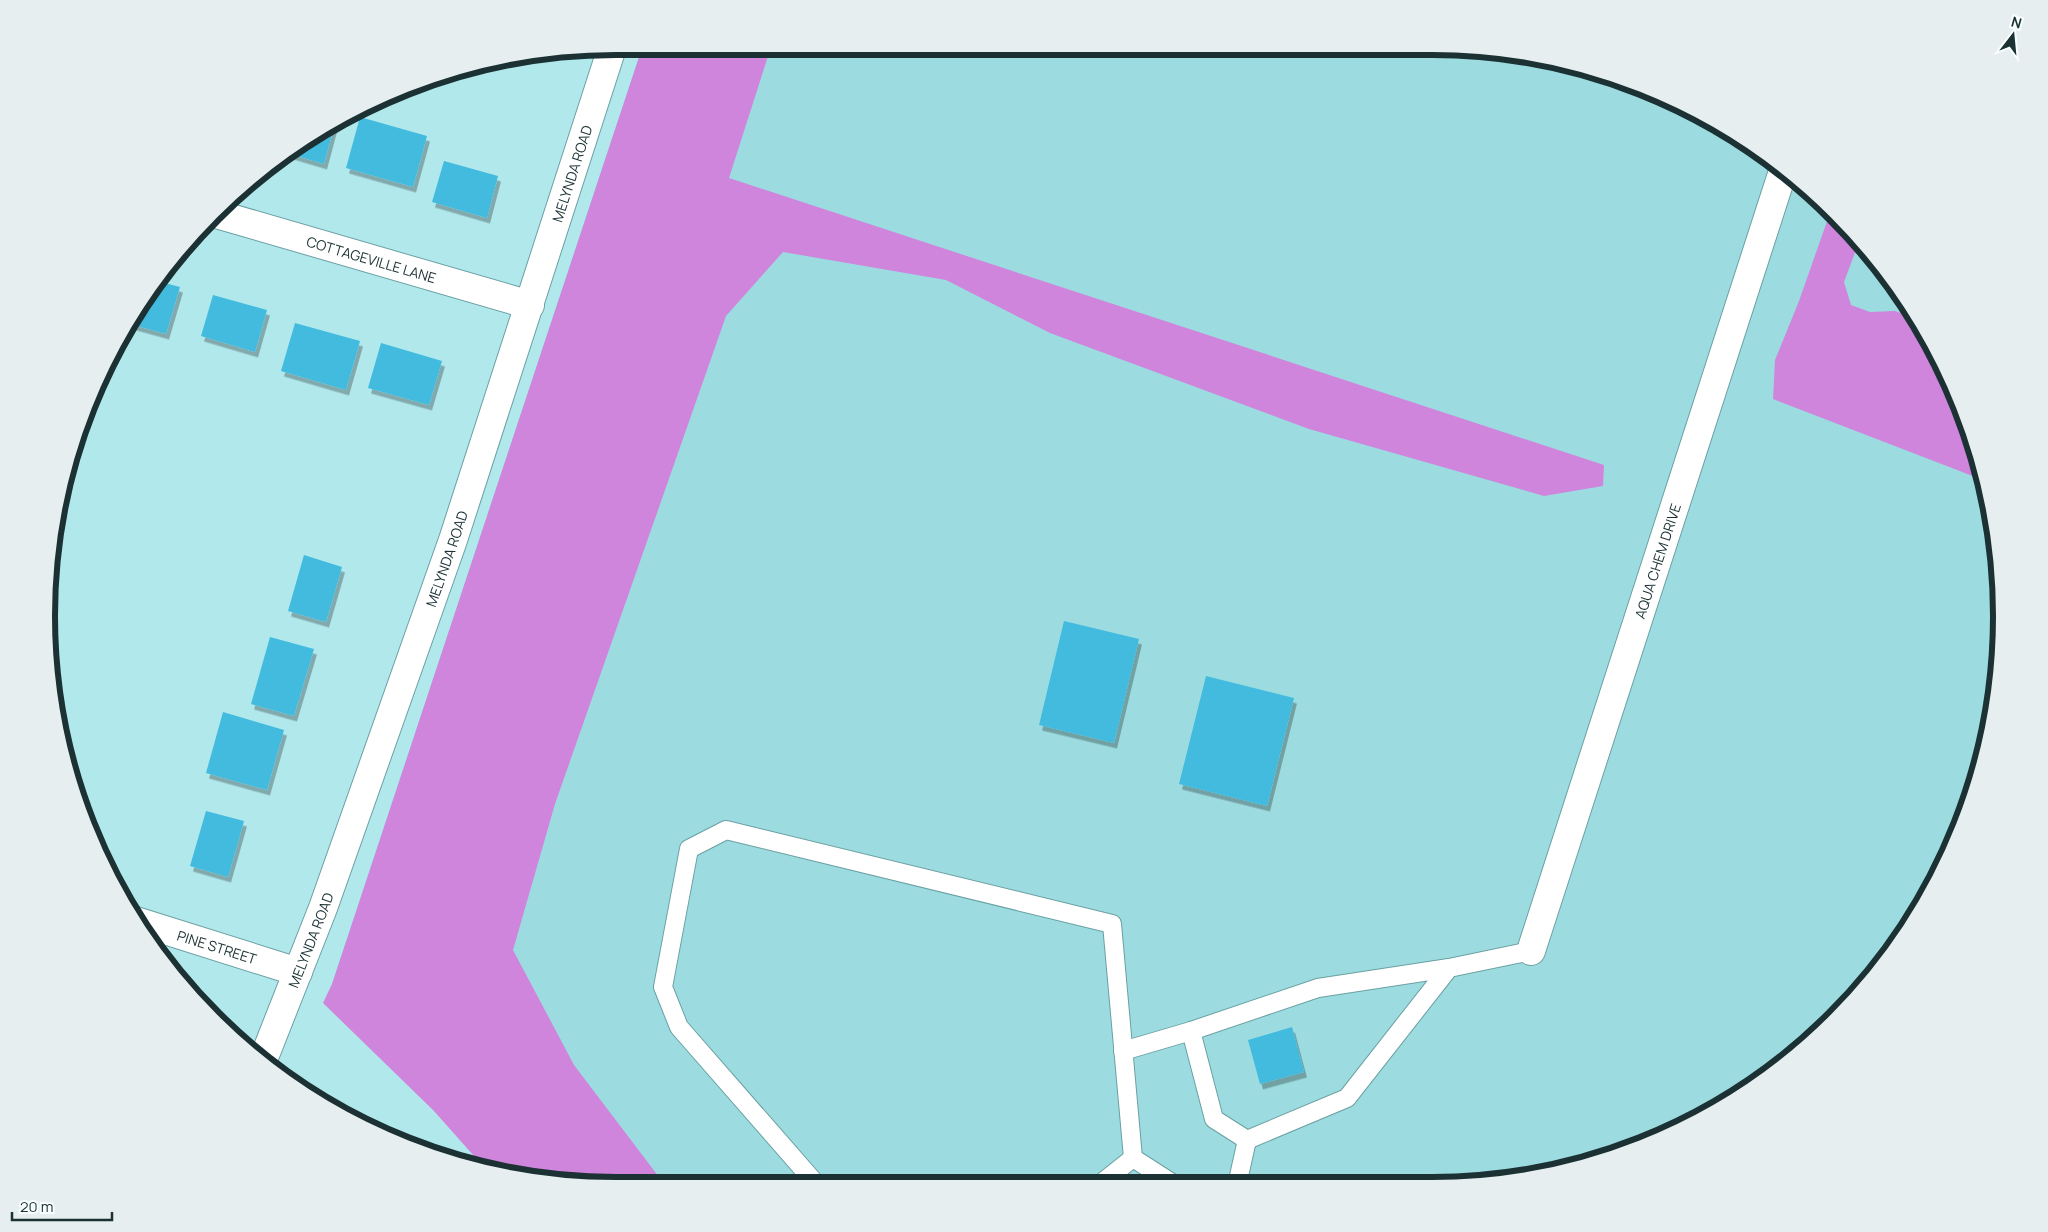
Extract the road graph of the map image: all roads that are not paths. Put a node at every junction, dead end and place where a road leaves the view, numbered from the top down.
1 (610, 55) edge
2 (1781, 177) edge
3 (223, 216) edge
4 (530, 305) junction
5 (148, 925) edge
6 (1531, 951) joint
7 (1449, 968) junction
8 (298, 972) junction
9 (1191, 1031) junction
10 (1123, 1051) junction
11 (265, 1054) edge
12 (1247, 1140) junction
13 (1133, 1158) junction
14 (811, 1177) edge
15 (1108, 1177) edge
16 (1164, 1177) edge
17 (1239, 1177) edge

1 - 4 street, MELYNDA ROAD
2 - 6 street, AQUA CHEM DRIVE
3 - 4 street, COTTAGEVILLE LANE
4 - 8 street, MELYNDA ROAD
5 - 8 street, PINE STREET
6 - 7 lane
7 - 9 lane
7 - 12 lane
8 - 11 street, MELYNDA ROAD
9 - 10 lane
9 - 12 lane
10 - 13 lane
10 - 14 lane
12 - 17 lane
13 - 15 lane
13 - 16 lane

